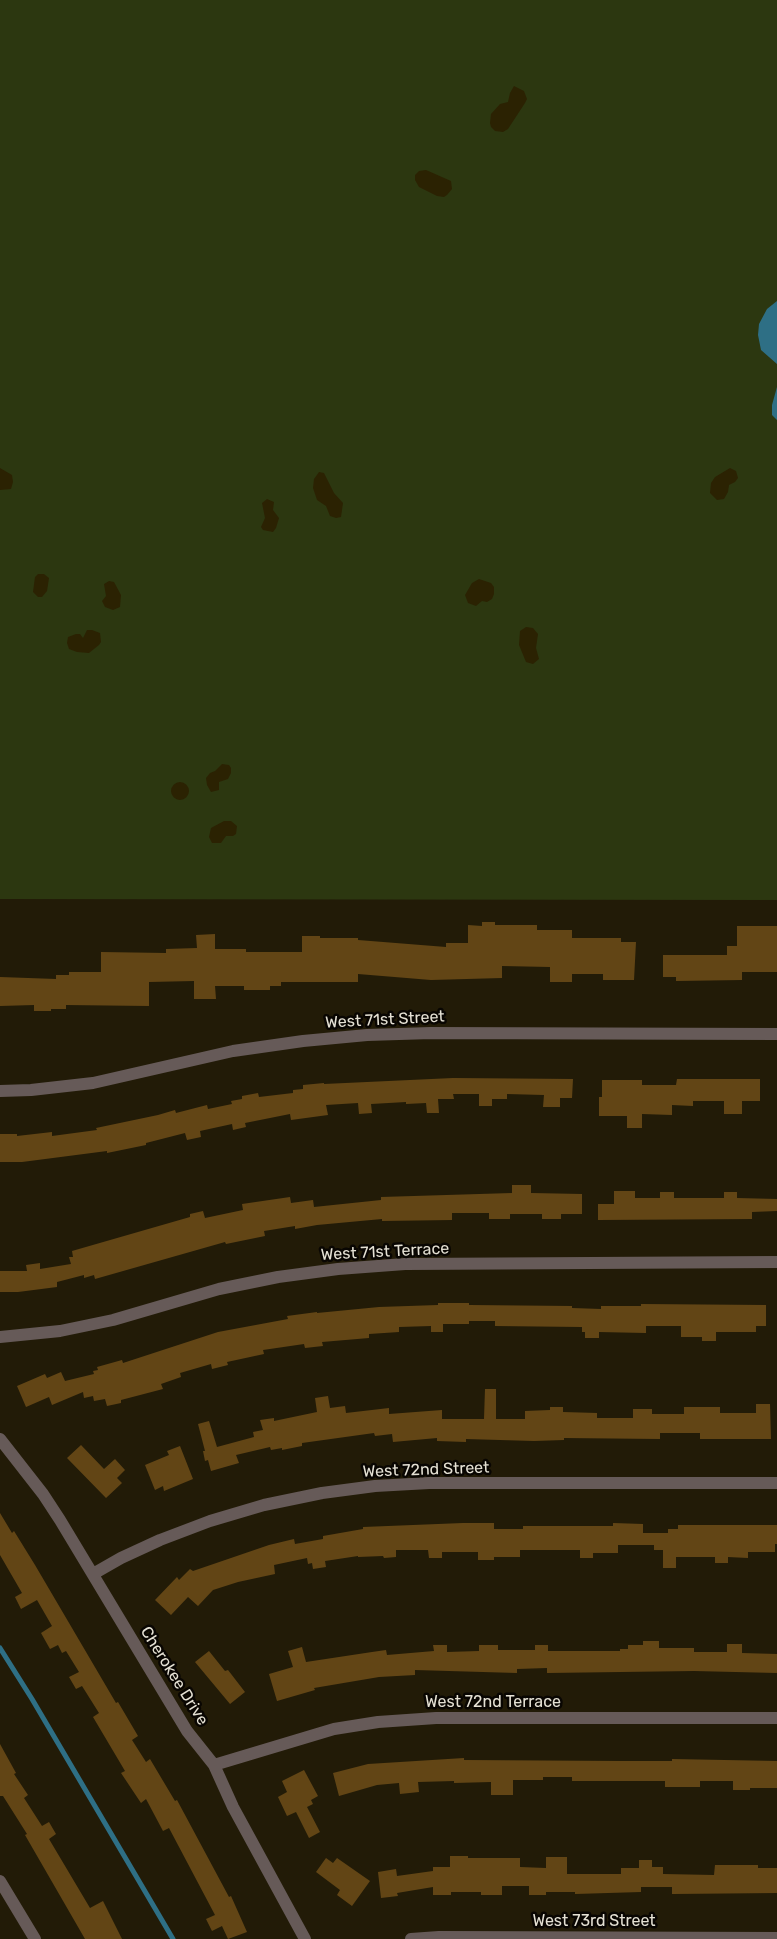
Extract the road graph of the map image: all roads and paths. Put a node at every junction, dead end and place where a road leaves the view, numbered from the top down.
1 (777, 1034) edge
2 (0, 1091) edge
3 (777, 1262) edge
4 (1, 1338) edge
5 (0, 1440) edge
6 (777, 1483) edge
7 (93, 1574) junction
8 (777, 1718) edge
9 (214, 1765) junction
10 (0, 1881) edge
11 (777, 1938) edge
12 (35, 1939) edge
13 (305, 1939) edge
14 (411, 1939) edge

1 - 2 street, West 71st Street
3 - 4 street, West 71st Terrace
5 - 7 street, Cherokee Drive
6 - 7 street, West 72nd Street
7 - 9 street, Cherokee Drive
8 - 9 street, West 72nd Terrace
9 - 13 street, Cherokee Drive
10 - 12 street
11 - 14 street, West 73rd Street

